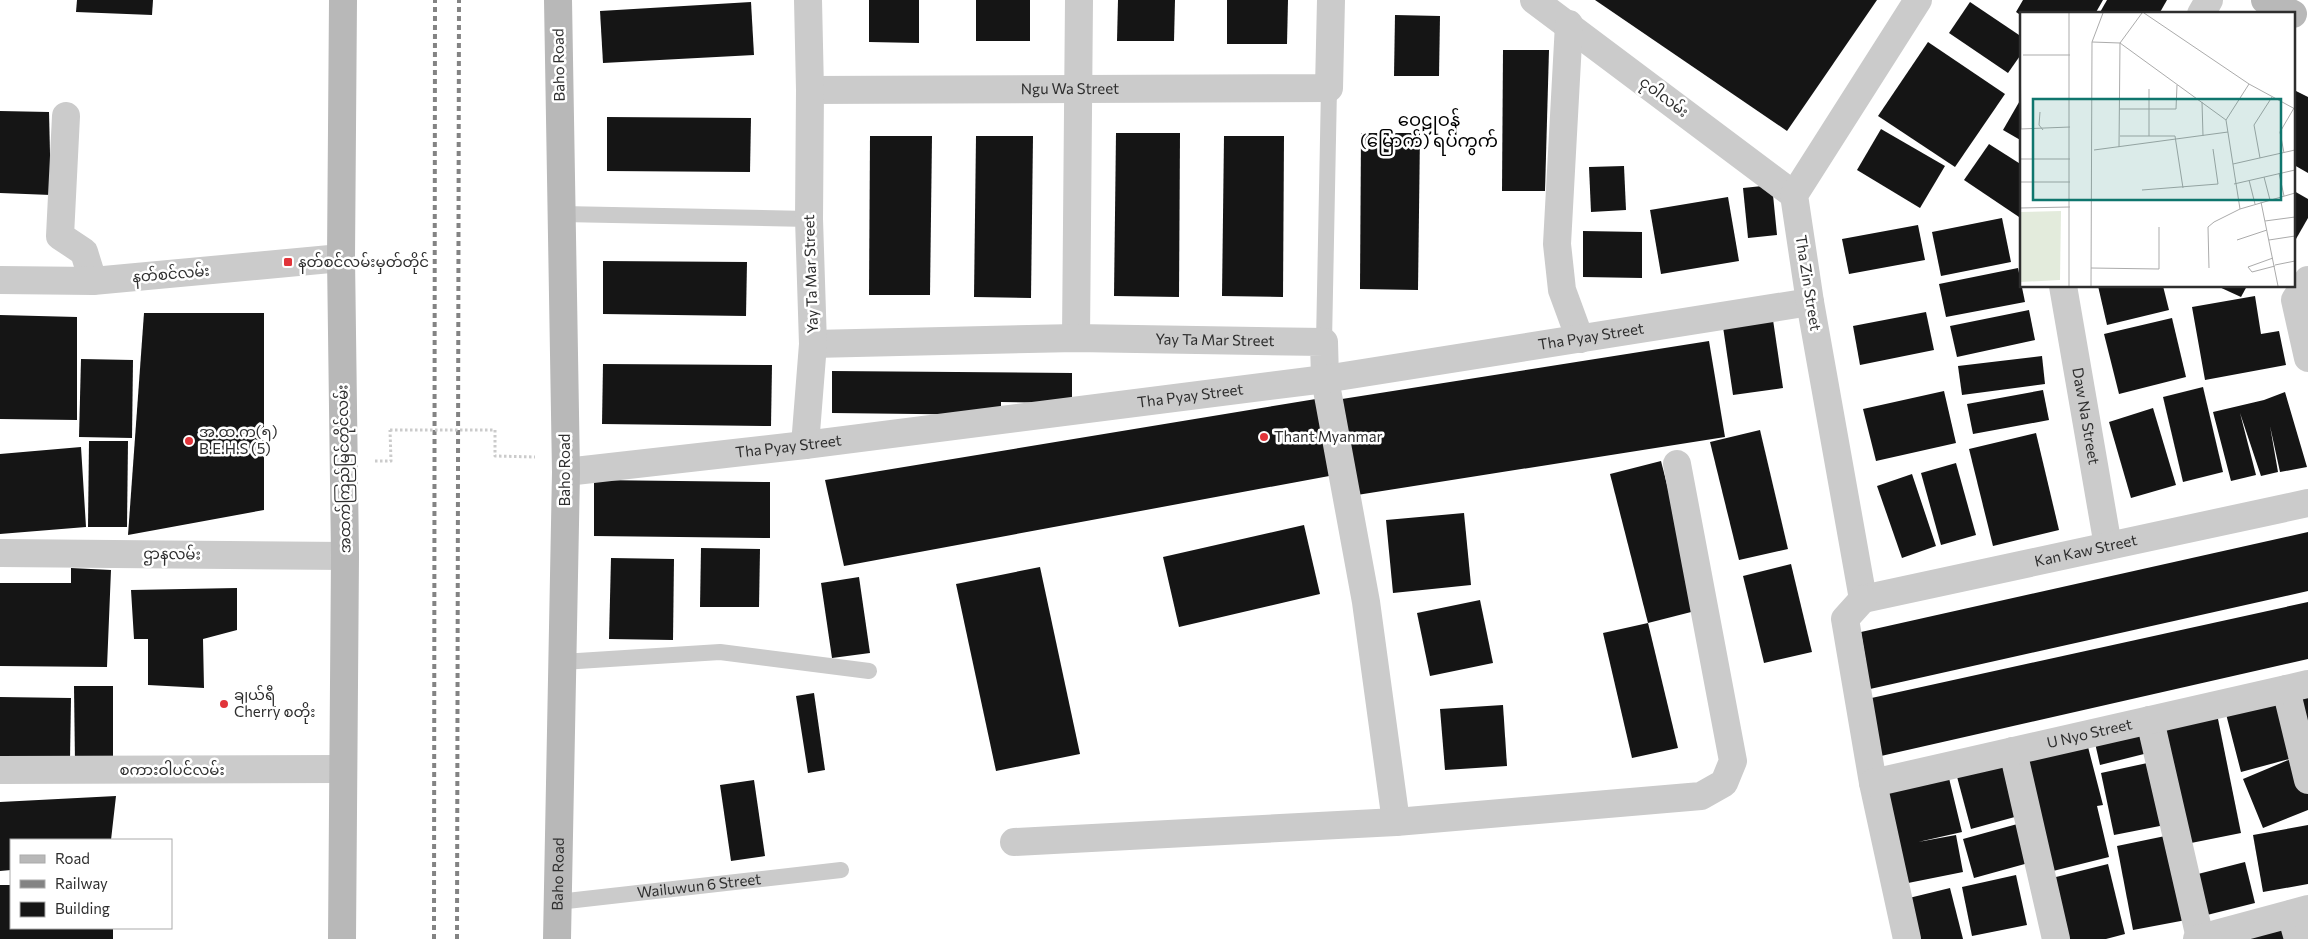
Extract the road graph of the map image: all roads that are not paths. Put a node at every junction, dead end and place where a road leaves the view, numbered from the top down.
1 (343, 0) edge
2 (558, 0) edge
3 (808, 0) edge
4 (1079, 0) edge
5 (1331, 0) edge
6 (1534, 0) edge
7 (1918, 0) edge
8 (2209, 0) edge
9 (2265, 0) edge
10 (2202, 12) edge
11 (2289, 12) edge
12 (2296, 16) edge
13 (2308, 22) edge
14 (1569, 24) junction
15 (1328, 88) junction
16 (810, 90) junction
17 (1080, 90) junction
18 (66, 116) dead end
19 (1794, 194) junction
20 (562, 214) junction
21 (809, 219) junction
22 (342, 258) junction
23 (0, 280) edge
24 (92, 280) junction
25 (2308, 280) edge
26 (2063, 288) edge
27 (1810, 302) junction
28 (1076, 338) junction
29 (1580, 339) junction
30 (1324, 342) junction
31 (813, 344) junction
32 (2308, 358) edge
33 (1325, 379) junction
34 (805, 444) junction
35 (1677, 464) dead end
36 (566, 465) junction
37 (2308, 502) edge
38 (2108, 546) junction
39 (0, 552) edge
40 (345, 556) junction
41 (1864, 599) junction
42 (562, 662) junction
43 (869, 671) dead end
44 (2297, 686) edge
45 (2150, 720) junction
46 (2013, 751) junction
47 (343, 769) junction
48 (0, 770) edge
49 (2308, 780) edge
50 (1873, 783) junction
51 (1396, 822) junction
52 (1014, 842) dead end
53 (841, 870) dead end
54 (558, 902) junction
55 (2299, 921) edge
56 (342, 939) edge
57 (558, 939) edge
58 (1907, 939) edge
59 (2056, 939) edge
60 (2198, 939) edge

1 - 22 main road, အထက်ကြည်မြင်တိုင်လမ်း
2 - 20 main road, Baho Road
3 - 16 street, Yay Ta Mar Street
4 - 17 street
5 - 15 street
6 - 14 street, ငုဝါလမ်း
7 - 19 street
8 - 10 street
9 - 11 main road
12 - 13 main road
14 - 19 street, ငုဝါလမ်း
14 - 29 street
15 - 17 street, Ngu Wa Street
15 - 30 lane
16 - 17 street, Ngu Wa Street
16 - 21 street, Yay Ta Mar Street
17 - 28 street
18 - 24 street
19 - 27 street, Tha Zin Street
20 - 21 lane
20 - 36 main road, Baho Road
21 - 31 street, Yay Ta Mar Street
22 - 24 street, နတ်စင်လမ်း
22 - 40 main road, အထက်ကြည်မြင်တိုင်လမ်း
23 - 24 street, နတ်စင်လမ်း
25 - 32 street
26 - 38 street, Daw Na Street
27 - 29 street, Tha Pyay Street
27 - 41 street, Tha Zin Street
28 - 30 street, Yay Ta Mar Street
28 - 31 street, Yay Ta Mar Street
29 - 33 street, Tha Pyay Street
30 - 33 street
31 - 34 street
33 - 34 street, Tha Pyay Street
33 - 51 street
34 - 36 street, Tha Pyay Street
35 - 51 street
36 - 42 main road, Baho Road
37 - 38 street, Kan Kaw Street
38 - 41 street, Kan Kaw Street
39 - 40 street, ဌာနလမ်း
40 - 47 main road, အထက်ကြည်မြင်တိုင်လမ်း
41 - 50 street
42 - 43 lane
42 - 54 main road, Baho Road
44 - 45 street, U Nyo Street
44 - 49 street
45 - 46 street, U Nyo Street
45 - 60 street
46 - 50 street, U Nyo Street
46 - 59 street
47 - 48 street, စကားဝါပင်လမ်း
47 - 56 main road, အထက်ကြည်မြင်တိုင်လမ်း
50 - 58 street
51 - 52 street
53 - 54 lane, Wailuwun 6 Street
54 - 57 main road, Baho Road
55 - 60 street

